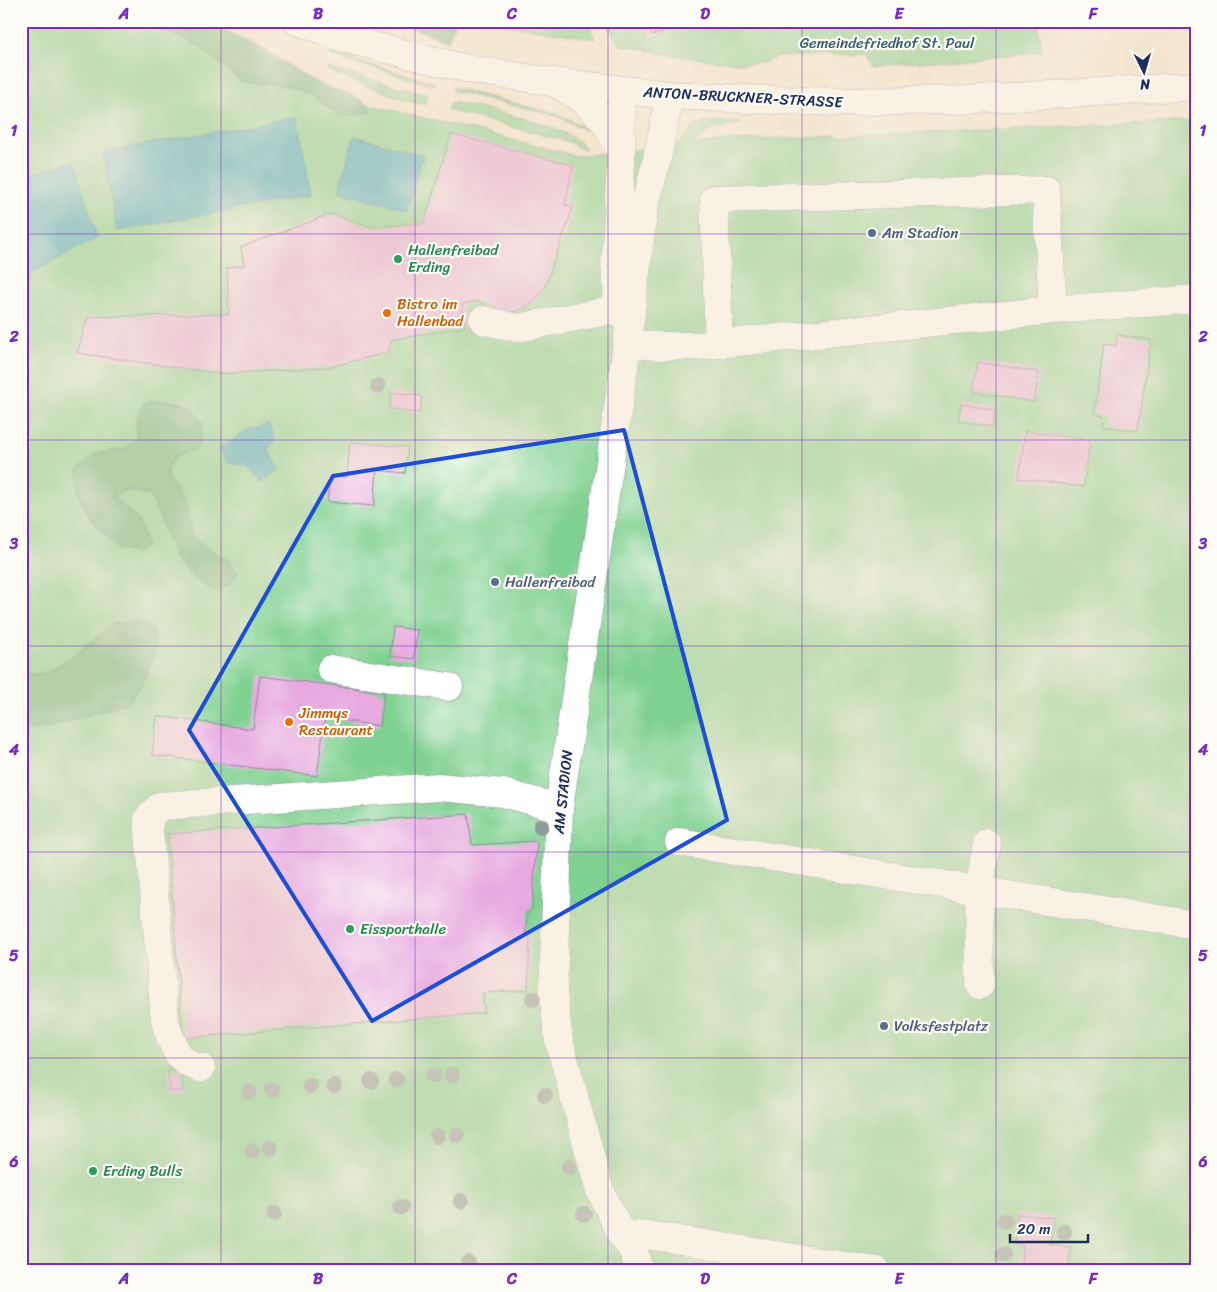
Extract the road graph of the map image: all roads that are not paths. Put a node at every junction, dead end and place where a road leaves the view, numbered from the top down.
1 (297, 21) edge
2 (553, 82) junction
3 (1196, 86) edge
4 (622, 90) junction
5 (670, 94) junction
6 (621, 151) junction
7 (1196, 299) edge
8 (618, 307) junction
9 (1054, 310) junction
10 (484, 320) dead end
11 (627, 344) junction
12 (719, 344) junction
13 (332, 669) dead end
14 (449, 688) dead end
15 (559, 808) junction
16 (679, 842) dead end
17 (987, 843) dead end
18 (978, 890) junction
19 (1196, 925) edge
20 (980, 985) dead end
21 (201, 1068) dead end
22 (621, 1234) junction
23 (639, 1271) edge
24 (877, 1271) edge

1 - 2 street, ANTON-BRUCKNER-STRASSE
2 - 4 street, ANTON-BRUCKNER-STRASSE
2 - 6 street
3 - 5 street, ANTON-BRUCKNER-STRASSE
4 - 5 street, ANTON-BRUCKNER-STRASSE
4 - 6 street, AM STADION
5 - 11 street, AM STADION
6 - 8 street, AM STADION
7 - 9 street
8 - 10 street
8 - 11 street, AM STADION
9 - 12 street
9 - 12 street
11 - 12 street
11 - 15 street, AM STADION
13 - 14 street
15 - 21 street
15 - 22 street, AM STADION
16 - 18 street
17 - 18 street
18 - 19 street
18 - 20 street
22 - 23 street, AM STADION
22 - 24 street

